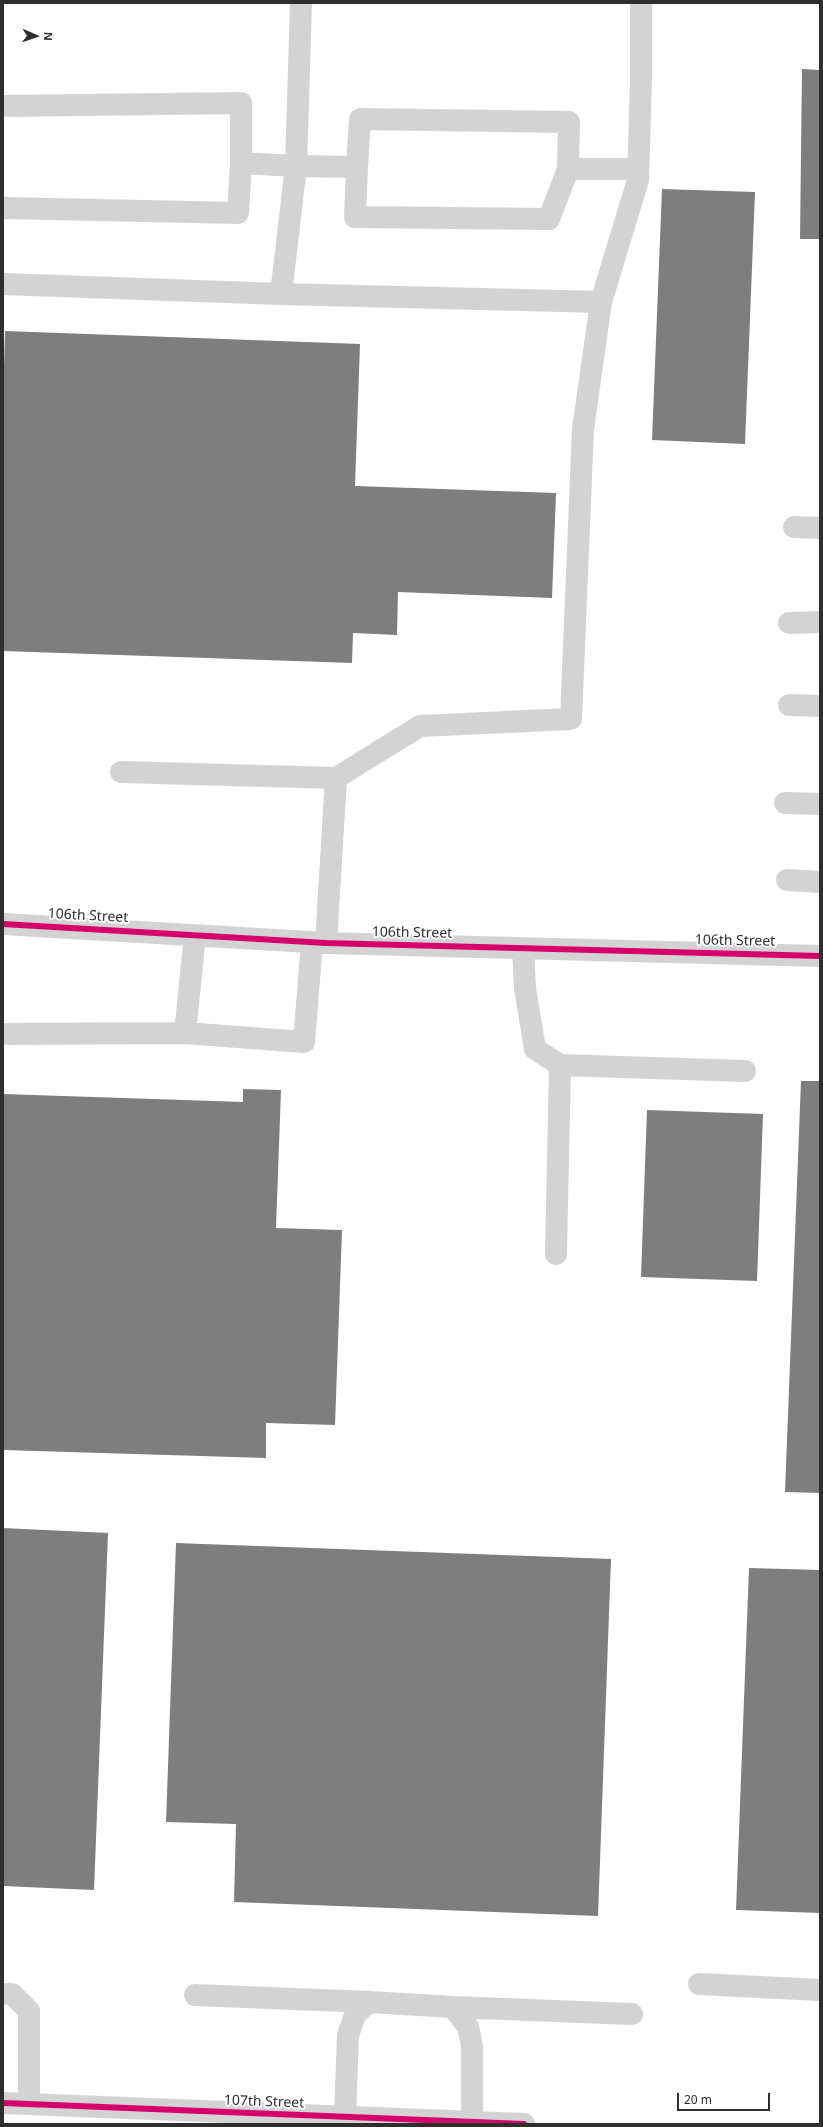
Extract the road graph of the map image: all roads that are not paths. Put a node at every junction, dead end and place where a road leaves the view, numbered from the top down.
1 (301, 3) edge
2 (641, 3) edge
3 (3, 106) edge
4 (241, 163) junction
5 (296, 166) junction
6 (357, 166) junction
7 (638, 168) junction
8 (568, 169) junction
9 (3, 208) edge
10 (3, 284) edge
11 (281, 294) junction
12 (601, 302) junction
13 (794, 527) dead end
14 (820, 528) edge
15 (820, 622) edge
16 (789, 623) dead end
17 (789, 705) dead end
18 (820, 706) edge
19 (121, 772) dead end
20 (336, 778) junction
21 (785, 803) dead end
22 (820, 804) edge
23 (787, 880) dead end
24 (820, 882) edge
25 (3, 924) edge
26 (195, 935) junction
27 (319, 942) junction
28 (523, 948) junction
29 (820, 956) edge
30 (186, 1033) junction
31 (3, 1034) edge
32 (560, 1065) junction
33 (745, 1071) dead end
34 (556, 1254) dead end
35 (699, 1984) dead end
36 (820, 1990) edge
37 (3, 1994) edge
38 (195, 1995) dead end
39 (369, 2002) junction
40 (453, 2007) junction
41 (632, 2014) dead end
42 (3, 2103) edge
43 (29, 2104) junction
44 (105, 2116) edge
45 (346, 2117) junction
46 (378, 2121) edge
47 (472, 2122) junction
48 (524, 2124) edge

1 - 5 street
2 - 7 street
3 - 4 street
4 - 5 street
4 - 9 street
5 - 6 street
5 - 11 street
6 - 8 street
6 - 8 street
7 - 8 street
7 - 12 street
10 - 11 street
11 - 12 street
12 - 20 street
13 - 14 street
15 - 16 street
17 - 18 street
19 - 20 street
20 - 27 street
21 - 22 street
23 - 24 street
25 - 26 street, 106th Street
26 - 27 street, 106th Street
26 - 30 street
27 - 28 street, 106th Street
27 - 30 street
28 - 29 street, 106th Street
28 - 32 street
30 - 31 street
32 - 33 street
32 - 34 street
35 - 36 street
37 - 43 street
38 - 39 street
39 - 40 street
39 - 45 street
40 - 41 street
40 - 47 street
42 - 43 street, 107th Street
43 - 44 street, 107th Street
44 - 45 street, 107th Street
45 - 46 street, 107th Street
46 - 47 street, 107th Street
47 - 48 street, 107th Street

